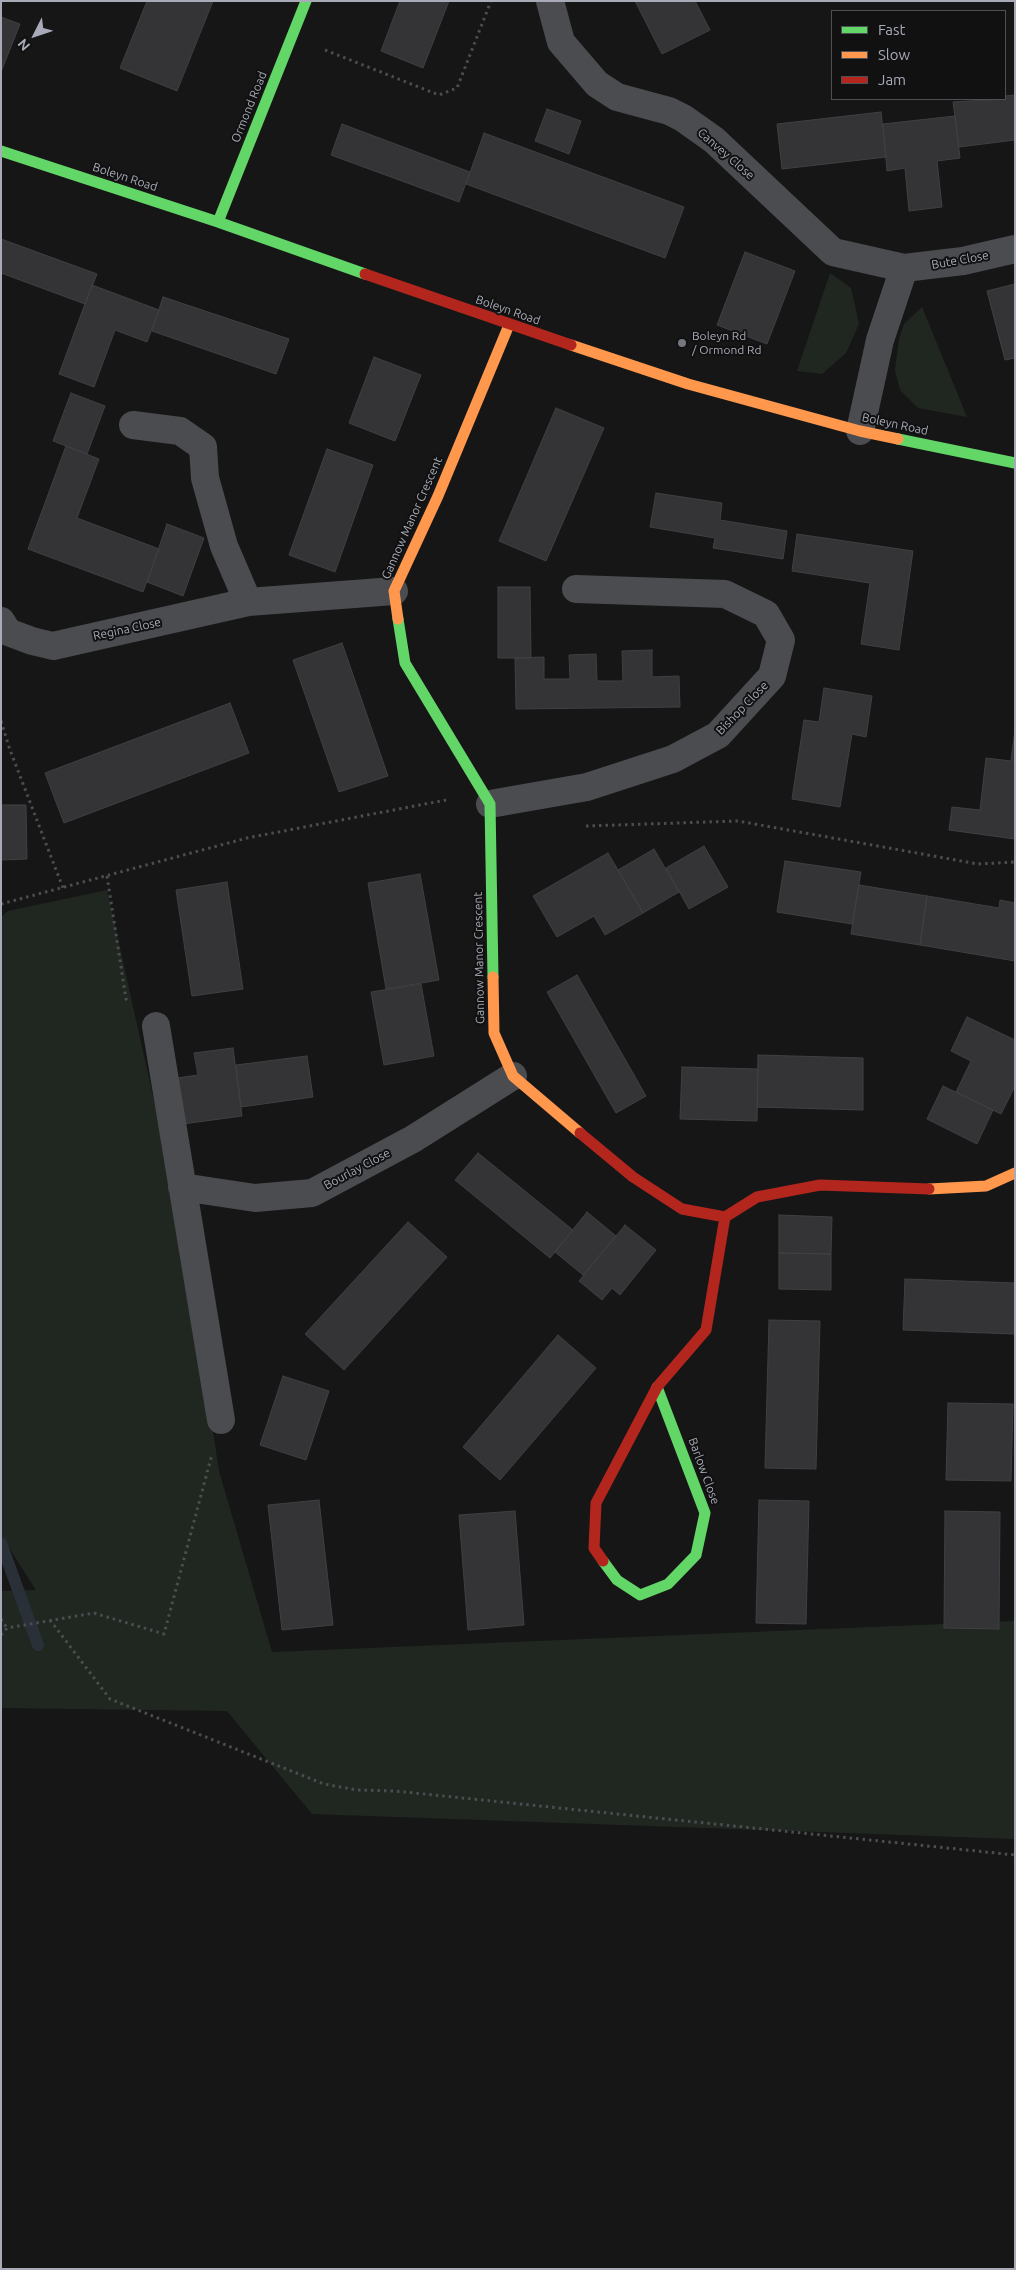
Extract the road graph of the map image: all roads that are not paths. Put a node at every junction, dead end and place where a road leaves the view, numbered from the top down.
1 (306, 1) edge
2 (550, 1) edge
3 (1, 151) edge
4 (218, 222) junction
5 (1015, 249) edge
6 (904, 268) junction
7 (509, 325) junction
8 (133, 424) dead end
9 (860, 431) junction
10 (1015, 463) edge
11 (576, 589) dead end
12 (394, 591) junction
13 (248, 602) junction
14 (3, 632) edge
15 (487, 798) junction
16 (156, 1026) road end
17 (513, 1076) junction
18 (1015, 1173) edge
19 (182, 1187) junction
20 (725, 1216) junction
21 (657, 1386) junction
22 (222, 1420) road end

1 - 4 street, Ormond Road
2 - 6 street, Canvey Close
3 - 4 street, Boleyn Road
4 - 7 street, Boleyn Road
5 - 6 street, Bute Close
6 - 9 street
7 - 9 street, Boleyn Road
7 - 12 street, Gannow Manor Crescent
8 - 13 street
9 - 10 street, Boleyn Road
11 - 15 street, Bishop Close
12 - 13 street, Regina Close
12 - 15 street, Gannow Manor Crescent
13 - 14 street, Regina Close
15 - 17 street, Gannow Manor Crescent
16 - 19 street
17 - 19 street, Bourlay Close
17 - 20 street, Gannow Manor Crescent
18 - 20 street
19 - 22 street
20 - 21 street, Barlow Close
21 - 21 street, Barlow Close

